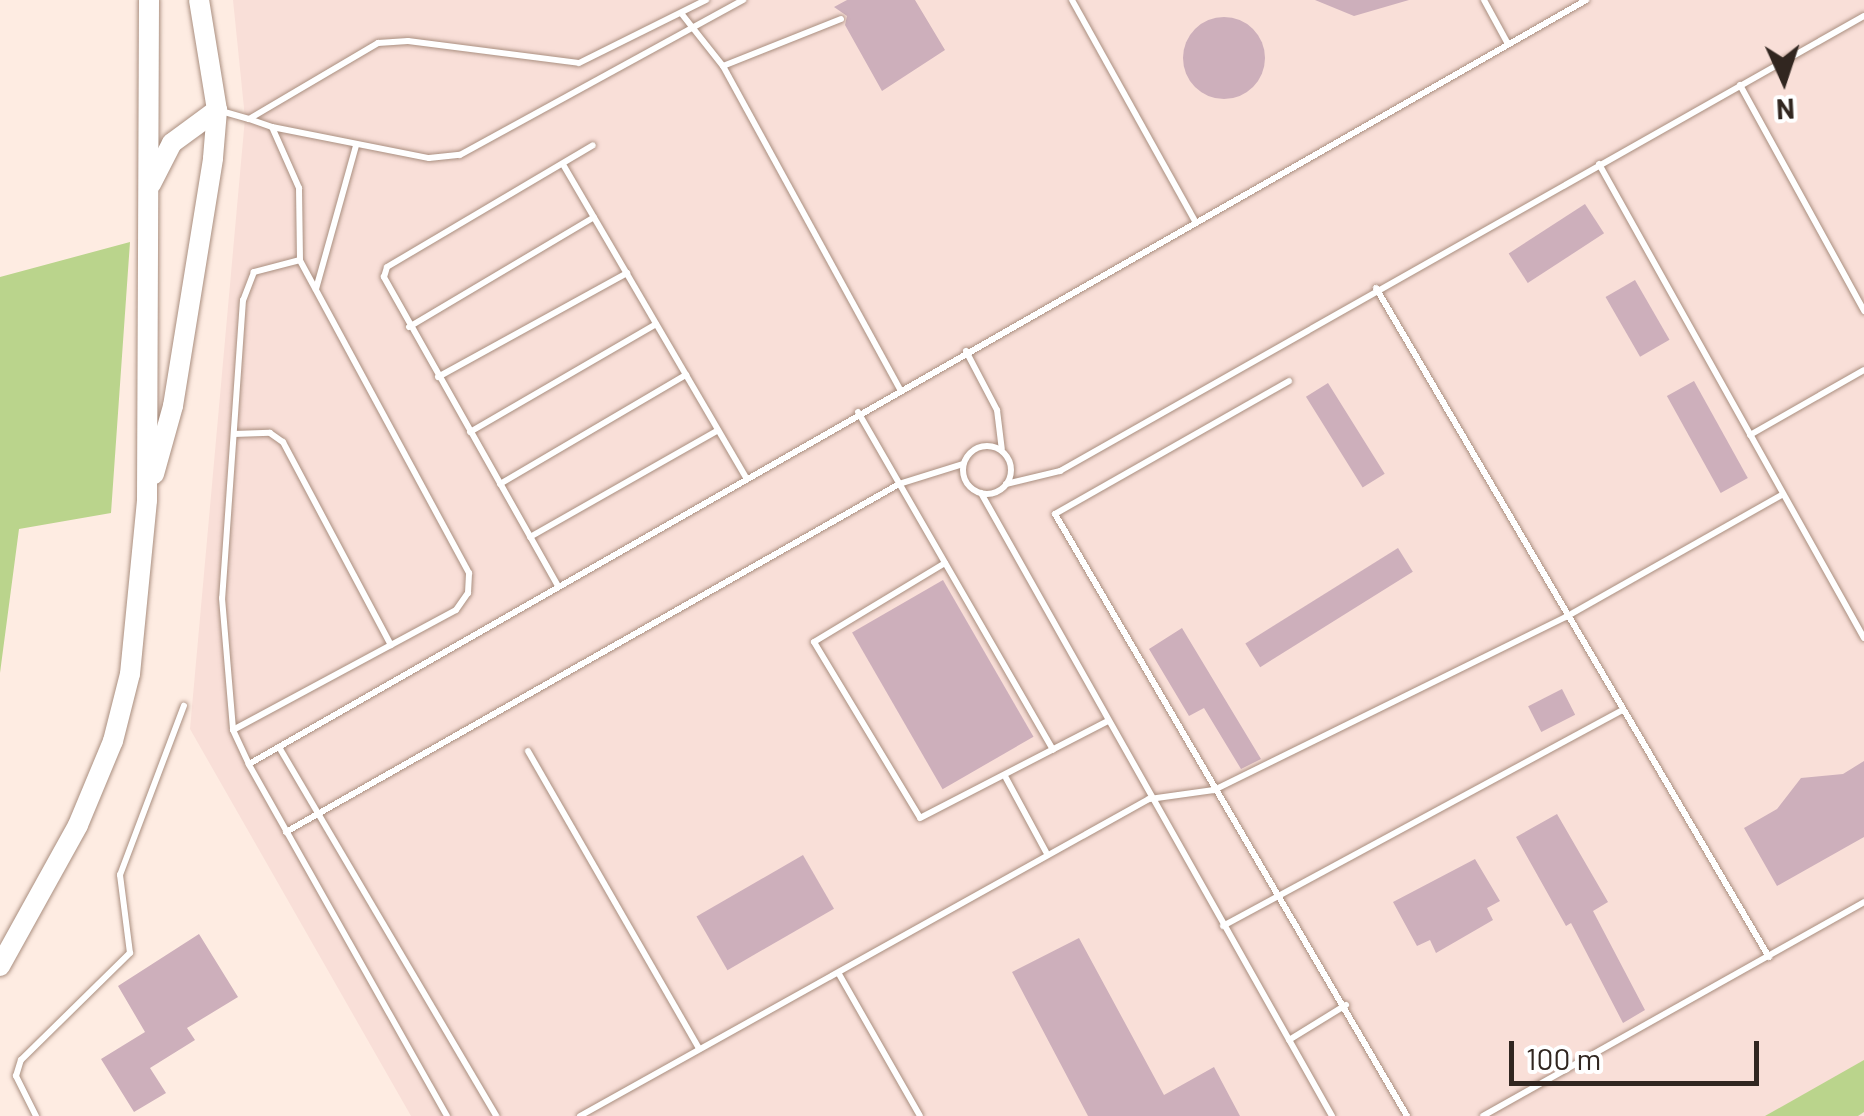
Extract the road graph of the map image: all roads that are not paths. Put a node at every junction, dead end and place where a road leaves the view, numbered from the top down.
1 (149, 0) edge
2 (198, 0) edge
3 (706, 0) edge
4 (743, 0) edge
5 (1072, 0) edge
6 (1484, 0) edge
7 (1586, 0) edge
8 (681, 13) junction
9 (1864, 16) edge
10 (841, 18) dead end
11 (695, 30) junction
12 (1508, 44) junction
13 (723, 66) junction
14 (1740, 85) junction
15 (216, 110) junction
16 (249, 120) junction
17 (272, 127) junction
18 (172, 143) junction
19 (593, 145) dead end
20 (356, 146) junction
21 (213, 158) junction
22 (1598, 164) junction
23 (564, 166) junction
24 (146, 196) junction
25 (594, 217) junction
26 (1195, 222) junction
27 (300, 260) junction
28 (627, 273) junction
29 (1376, 288) junction
30 (316, 290) junction
31 (1864, 311) edge
32 (656, 324) junction
33 (409, 327) junction
34 (966, 351) junction
35 (1864, 370) edge
36 (686, 375) junction
37 (438, 376) junction
38 (1289, 381) dead end
39 (900, 388) junction
40 (858, 412) junction
41 (718, 430) junction
42 (470, 432) junction
43 (234, 434) junction
44 (1750, 435) junction
45 (1002, 450) junction
46 (963, 464) junction
47 (746, 477) junction
48 (500, 484) junction
49 (900, 484) junction
50 (1006, 484) junction
51 (981, 493) junction
52 (1783, 494) junction
53 (147, 500) junction
54 (530, 537) junction
55 (945, 564) junction
56 (558, 586) junction
57 (1566, 617) junction
58 (1864, 638) edge
59 (391, 645) junction
60 (184, 706) dead end
61 (1621, 712) junction
62 (1108, 721) junction
63 (233, 730) junction
64 (279, 747) junction
65 (1053, 750) junction
66 (528, 751) dead end
67 (249, 764) junction
68 (1006, 778) junction
69 (1214, 790) junction
70 (1149, 799) junction
71 (316, 814) junction
72 (286, 832) junction
73 (1047, 852) junction
74 (1278, 893) junction
75 (1864, 902) edge
76 (1223, 926) junction
77 (1769, 956) junction
78 (0, 966) edge
79 (839, 973) junction
80 (1346, 1005) junction
81 (1288, 1040) junction
82 (699, 1048) junction
83 (36, 1116) edge
84 (447, 1116) edge
85 (496, 1116) edge
86 (580, 1116) edge
87 (920, 1116) edge
88 (1332, 1116) edge
89 (1408, 1116) edge
90 (1483, 1116) edge

1 - 24 main road
2 - 15 main road
3 - 8 lane
4 - 11 lane
5 - 26 lane
6 - 12 lane
7 - 12 lane
8 - 11 lane
8 - 16 lane
9 - 14 lane
10 - 13 lane
11 - 13 lane
11 - 20 lane
12 - 26 lane
13 - 39 lane
14 - 22 lane
14 - 31 lane
15 - 16 lane
15 - 18 main road
15 - 21 main road
16 - 17 lane
17 - 20 lane
17 - 27 lane
18 - 21 main road
18 - 24 main road
19 - 23 lane
20 - 30 lane
21 - 53 main road
22 - 29 lane
22 - 44 lane
23 - 25 lane
23 - 33 lane
24 - 53 main road
25 - 28 lane
25 - 33 lane
26 - 34 lane
27 - 30 lane
27 - 43 lane
28 - 32 lane
28 - 37 lane
29 - 50 lane
29 - 57 lane
30 - 59 lane
32 - 36 lane
32 - 42 lane
33 - 37 lane
34 - 39 lane
34 - 45 lane
35 - 44 lane
36 - 41 lane
36 - 48 lane
37 - 42 lane
38 - 69 lane
39 - 40 lane
40 - 47 lane
40 - 49 lane
41 - 47 lane
41 - 54 lane
42 - 48 lane
43 - 59 lane
43 - 63 lane
44 - 52 lane
45 - 46 lane
45 - 50 lane
46 - 49 lane
46 - 51 lane
47 - 56 lane
48 - 54 lane
49 - 55 lane
49 - 71 lane
50 - 51 lane
51 - 62 lane
52 - 57 lane
52 - 58 lane
53 - 78 main road
54 - 56 lane
55 - 65 lane
55 - 68 lane
56 - 64 lane
57 - 61 lane
57 - 69 lane
59 - 63 lane
60 - 83 lane
61 - 74 lane
61 - 77 lane
62 - 65 lane
62 - 70 lane
63 - 67 lane
64 - 67 lane
64 - 71 lane
65 - 68 lane
66 - 82 lane
67 - 72 lane
68 - 73 lane
69 - 70 lane
69 - 74 lane
70 - 73 lane
70 - 76 lane
71 - 72 lane
71 - 85 lane
72 - 84 lane
73 - 79 lane
74 - 76 lane
74 - 80 lane
75 - 77 lane
76 - 81 lane
77 - 90 lane
79 - 82 lane
79 - 87 lane
80 - 81 lane
80 - 89 lane
81 - 88 lane
82 - 86 lane

